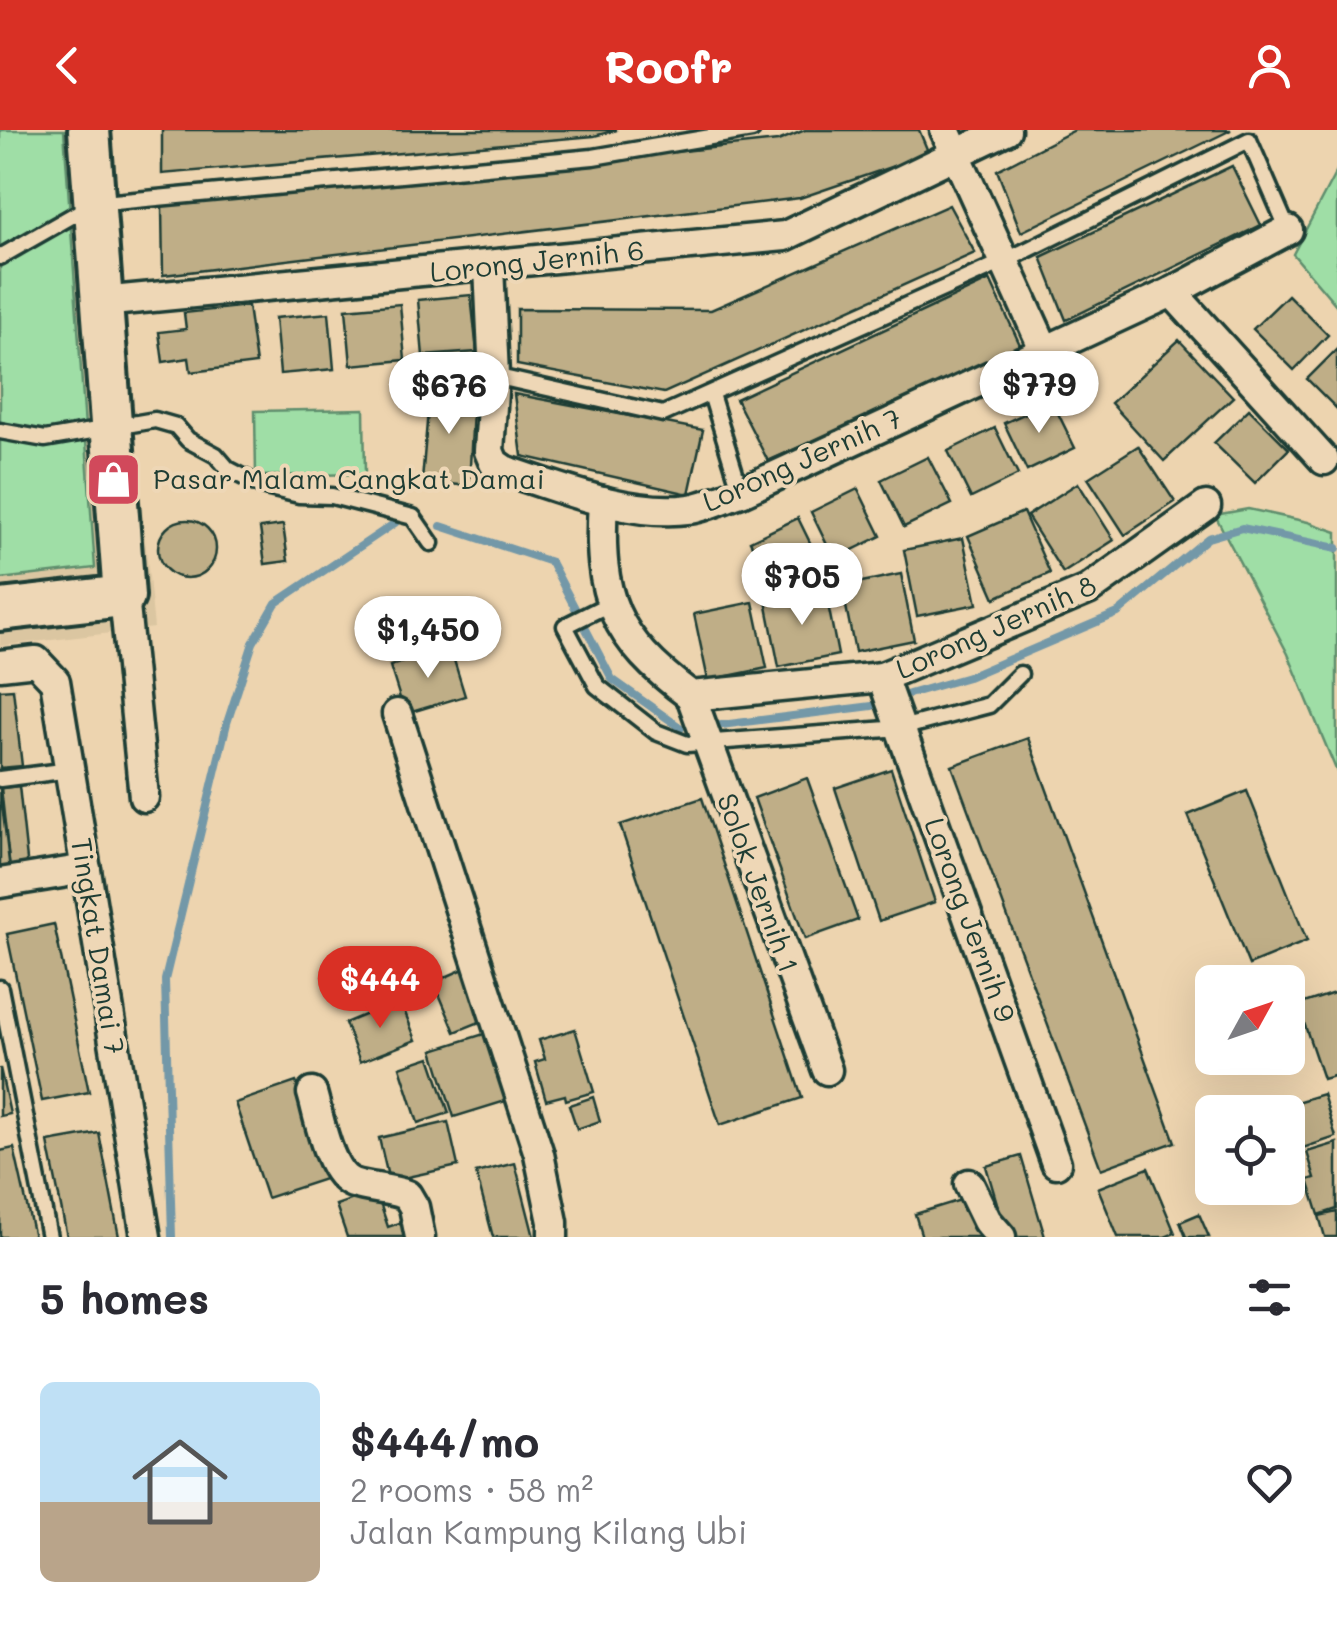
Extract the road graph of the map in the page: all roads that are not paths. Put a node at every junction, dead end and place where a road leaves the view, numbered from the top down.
1 (89, 130) edge
2 (752, 130) edge
3 (945, 130) edge
4 (1006, 130) edge
5 (956, 156) junction
6 (93, 204) junction
7 (1288, 230) joint
8 (0, 257) edge
9 (1004, 262) junction
10 (489, 266) junction
11 (1172, 292) junction
12 (101, 302) junction
13 (1045, 351) junction
14 (494, 376) junction
15 (712, 394) junction
16 (110, 426) junction
17 (0, 431) edge
18 (1324, 460) dead end
19 (742, 492) junction
20 (603, 502) junction
21 (1206, 506) dead end
22 (431, 543) dead end
23 (124, 596) junction
24 (607, 605) junction
25 (0, 610) edge
26 (0, 665) edge
27 (1020, 674) dead end
28 (882, 677) junction
29 (691, 696) junction
30 (396, 714) dead end
31 (901, 728) junction
32 (707, 745) junction
33 (70, 770) junction
34 (0, 778) edge
35 (144, 797) dead end
36 (86, 869) junction
37 (0, 884) edge
38 (0, 988) edge
39 (827, 1070) dead end
40 (312, 1092) dead end
41 (1056, 1163) dead end
42 (968, 1184) dead end
43 (49, 1237) edge
44 (146, 1237) edge
45 (420, 1237) edge
46 (552, 1237) edge
47 (1000, 1237) edge

1 - 6 street
2 - 6 lane
3 - 5 street
4 - 5 street, Lorong Jernih 6
5 - 9 street
5 - 10 street, Lorong Jernih 6
6 - 8 lane
6 - 12 street
7 - 9 lane
7 - 11 street, Lorong Jernih 7
9 - 13 street
9 - 15 lane
10 - 12 street, Lorong Jernih 6
10 - 14 street
11 - 13 street, Lorong Jernih 7
11 - 18 street
12 - 16 street
13 - 19 street, Lorong Jernih 7
14 - 15 lane
14 - 20 street, Lorong Jernih 7
15 - 19 lane
16 - 17 lane
16 - 22 lane
16 - 23 street
19 - 20 street, Lorong Jernih 7
20 - 24 street
21 - 28 street, Lorong Jernih 8
23 - 25 street
23 - 35 street
24 - 29 street
24 - 32 lane
26 - 33 street, Tingkat Damai 7
27 - 31 lane
28 - 29 street, Lorong Jernih 8
28 - 31 street, Lorong Jernih 9
29 - 32 street, Solok Jernih 1
30 - 46 street
31 - 32 lane
31 - 41 street, Lorong Jernih 9
32 - 39 street, Solok Jernih 1
33 - 34 lane
33 - 36 street, Tingkat Damai 7
36 - 37 street
36 - 44 street, Tingkat Damai 7
38 - 43 lane
40 - 45 street
42 - 47 street

